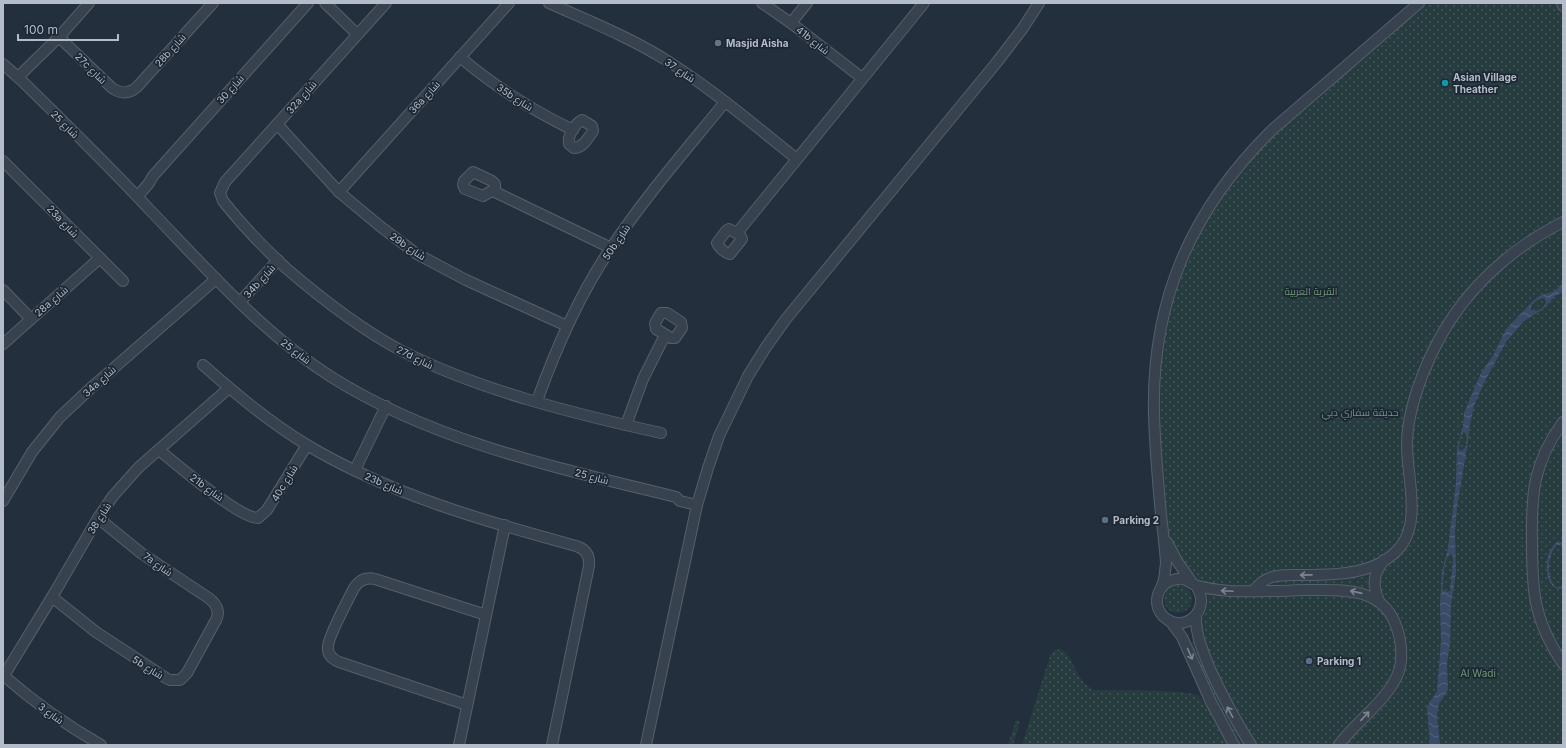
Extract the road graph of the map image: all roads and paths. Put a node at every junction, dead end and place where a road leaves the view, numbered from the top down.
1 (89, 3) edge
2 (213, 3) edge
3 (308, 3) edge
4 (324, 3) edge
5 (386, 3) edge
6 (509, 3) edge
7 (549, 3) edge
8 (762, 3) edge
9 (807, 3) edge
10 (924, 3) edge
11 (1039, 3) edge
12 (1419, 3) edge
13 (1562, 3) edge
14 (1563, 6) edge
15 (791, 23) junction
16 (357, 34) junction
17 (59, 37) junction
18 (460, 57) junction
19 (3, 64) edge
20 (862, 78) junction
21 (20, 79) junction
22 (125, 93) joint
23 (725, 102) junction
24 (277, 124) junction
25 (573, 130) dead end
26 (797, 159) junction
27 (3, 161) edge
28 (493, 191) dead end
29 (339, 192) junction
30 (220, 193) joint
31 (136, 194) junction
32 (1563, 222) edge
33 (737, 233) dead end
34 (611, 248) junction
35 (100, 258) junction
36 (278, 260) junction
37 (216, 279) junction
38 (123, 281) dead end
39 (3, 290) edge
40 (240, 302) junction
41 (31, 319) junction
42 (567, 326) junction
43 (665, 335) dead end
44 (3, 344) edge
45 (204, 365) dead end
46 (229, 388) junction
47 (537, 401) junction
48 (386, 406) junction
49 (1563, 422) edge
50 (626, 425) junction
51 (661, 433) dead end
52 (307, 445) junction
53 (159, 450) junction
54 (355, 470) junction
55 (3, 501) edge
56 (698, 502) junction
57 (98, 518) junction
58 (258, 518) joint
59 (505, 525) junction
60 (1164, 534) junction
61 (1385, 559) junction
62 (1193, 583) junction
63 (1161, 588) junction
64 (1253, 591) junction
65 (52, 597) junction
66 (1379, 601) junction
67 (218, 609) joint
68 (486, 615) junction
69 (1196, 616) junction
70 (1170, 621) junction
71 (1563, 664) edge
72 (3, 676) edge
73 (467, 705) junction
74 (101, 745) edge
75 (459, 745) edge
76 (552, 745) edge
77 (646, 745) edge
78 (1234, 745) edge
79 (1251, 745) edge
80 (1339, 745) edge

1 - 17 street
2 - 22 street, 28b شارع
3 - 31 street, شارع 30
4 - 16 street
5 - 16 street, 32a شارع
6 - 18 street, 36a شارع
7 - 23 street, شارع 37
8 - 15 street, 41b شارع
9 - 15 street
10 - 20 street
11 - 56 street
12 - 60 street
13 - 14 street
15 - 20 street, 41b شارع
16 - 24 street, 32a شارع
17 - 21 street
17 - 22 street, 27c شارع
18 - 25 street, 35b شارع
18 - 29 street, 36a شارع
19 - 21 street, شارع 25
20 - 26 street
21 - 31 street, شارع 25
23 - 26 street, شارع 37
23 - 34 street, 50b شارع
24 - 29 street, 29b شارع
24 - 30 street, 32a شارع
26 - 33 street
27 - 35 street, 23a شارع
28 - 34 street
29 - 42 street, 29b شارع
30 - 36 street, 27d شارع
31 - 37 street, شارع 25
32 - 61 street
34 - 42 street, 50b شارع
35 - 38 street, 23a شارع
35 - 41 street, 28a شارع
36 - 40 street, 34b شارع
36 - 47 street, 27d شارع
37 - 40 street, شارع 25
37 - 55 street, 34a شارع
39 - 41 street
40 - 48 street, شارع 25
41 - 44 street, 28a شارع
42 - 47 street, 50b شارع
43 - 50 street
45 - 46 street, 23b شارع
46 - 52 street, 23b شارع
46 - 53 street, شارع 38
47 - 50 street, 27d شارع
48 - 54 street
48 - 56 street, شارع 25
49 - 71 street
50 - 51 street, 27d شارع
52 - 54 street, 23b شارع
52 - 58 street, 40c شارع
53 - 57 street, شارع 38
53 - 58 street, 21b شارع
54 - 59 street, 23b شارع
56 - 77 street
57 - 65 street, شارع 38
57 - 67 street, 7a شارع
59 - 68 street
59 - 76 street, 23b شارع
60 - 62 street
60 - 63 street
61 -> 64 street
61 - 66 street
62 - 63 street
64 -> 62 street
62 - 69 street
63 - 70 street
66 -> 64 street
65 - 67 street, 5b شارع
65 - 72 street, شارع 38
80 -> 66 street
68 - 73 street
68 - 73 street
69 - 70 street
79 -> 69 street
70 -> 78 street
72 - 74 street, شارع 3
73 - 75 street

